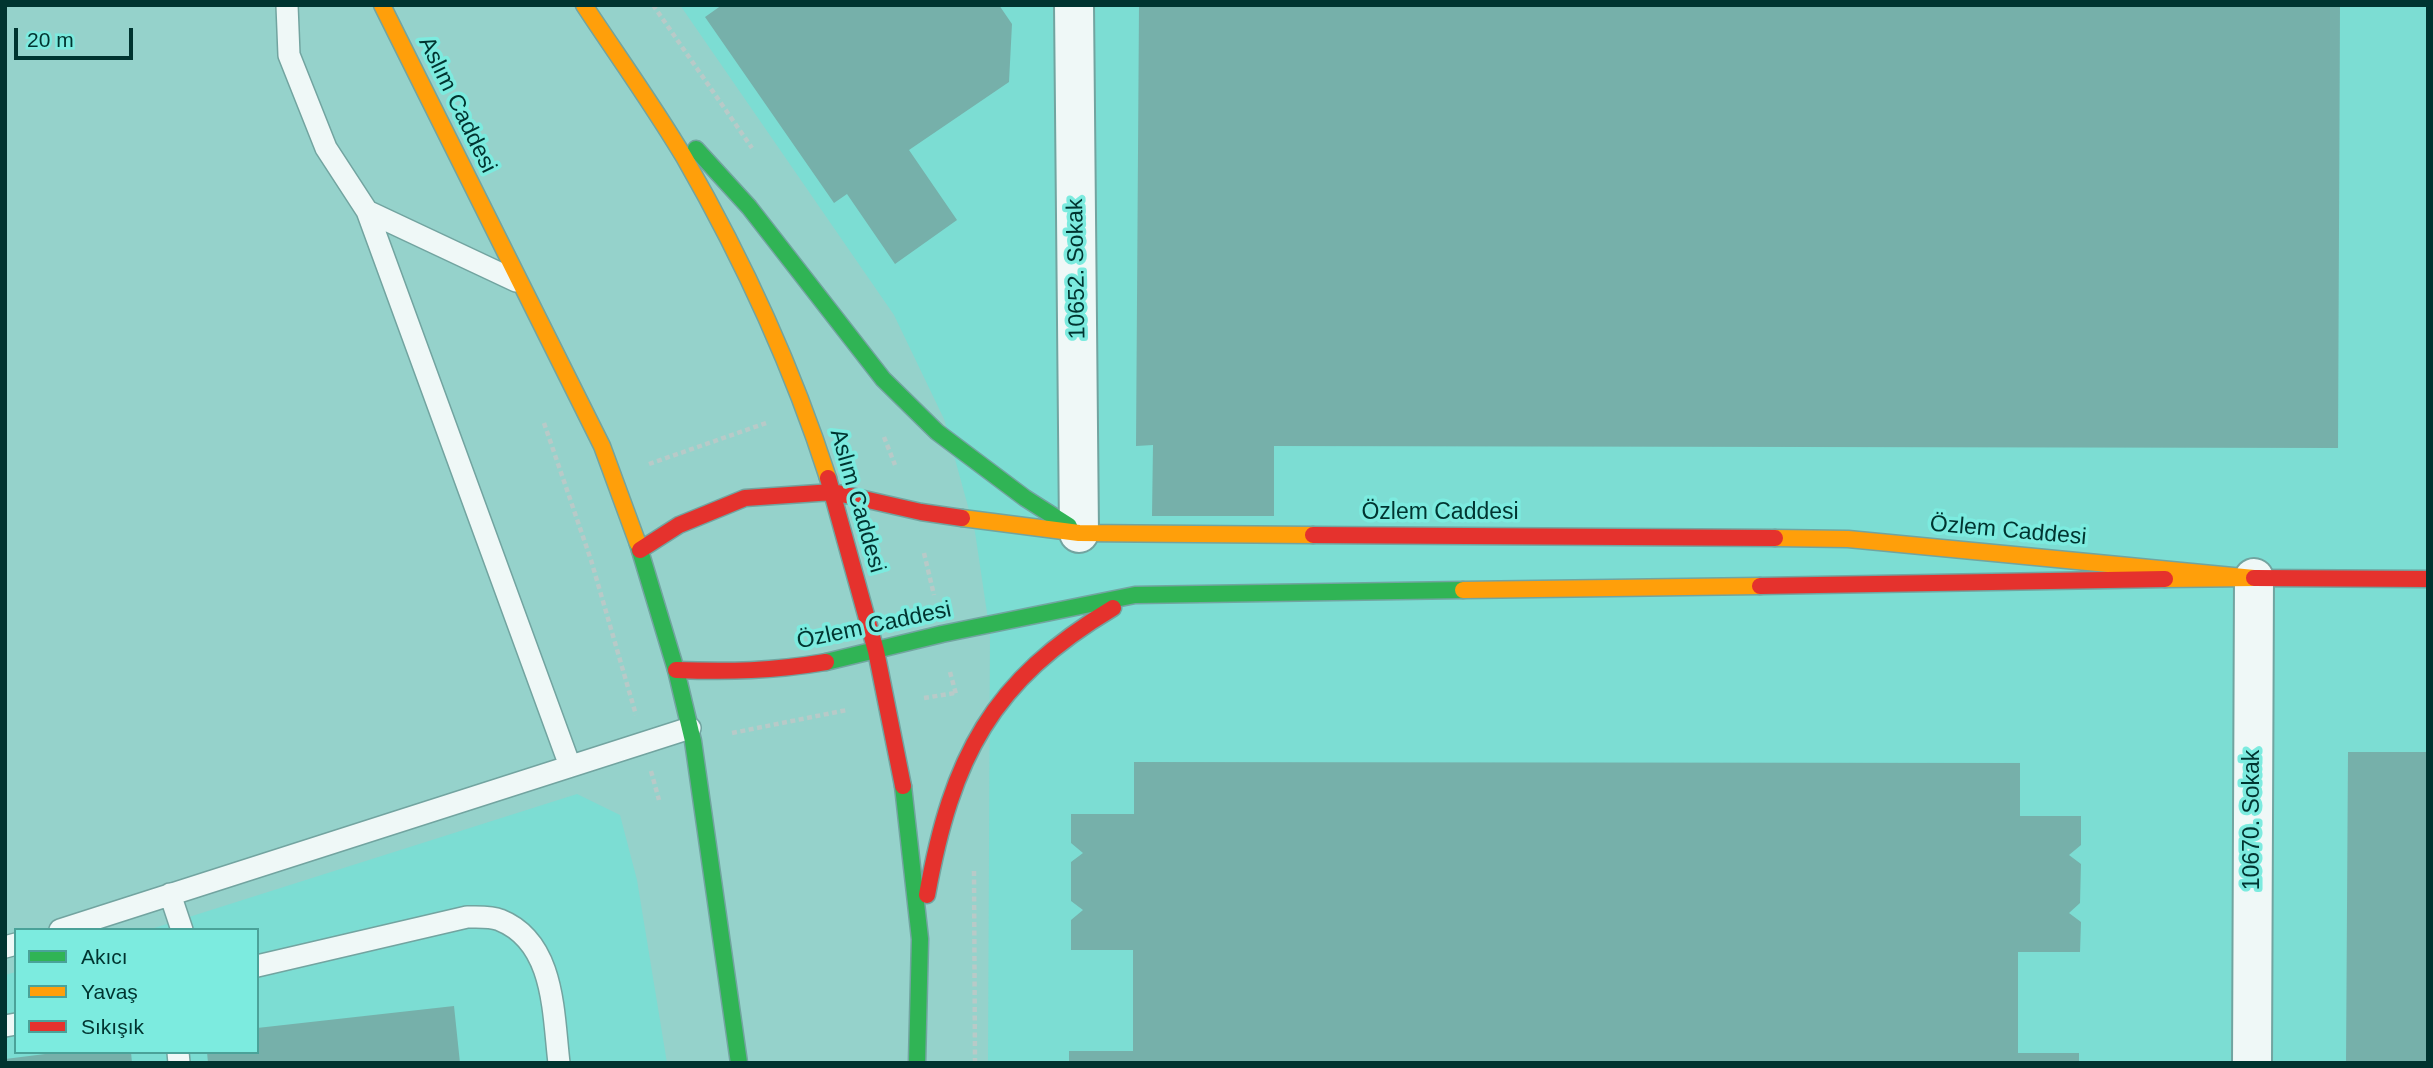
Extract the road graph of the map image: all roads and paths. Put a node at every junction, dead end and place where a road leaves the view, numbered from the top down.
1 (287, 5) edge
2 (382, 5) edge
3 (584, 5) edge
4 (1074, 5) edge
5 (632, 80) junction
6 (367, 211) junction
7 (521, 283) junction
8 (806, 409) junction
9 (543, 421) dead end
10 (613, 476) junction
11 (568, 492) junction
12 (833, 492) junction
13 (1079, 533) junction
14 (640, 550) junction
15 (2255, 578) junction
16 (2428, 579) edge
17 (1135, 595) junction
18 (876, 651) junction
19 (676, 670) junction
20 (955, 693) dead end
21 (887, 703) junction
22 (691, 734) junction
23 (644, 743) junction
24 (570, 766) junction
25 (661, 808) dead end
26 (170, 894) junction
27 (66, 928) edge
28 (181, 928) edge
29 (920, 939) junction
30 (259, 966) edge
31 (559, 1063) edge
32 (739, 1063) edge
33 (917, 1063) edge
34 (2252, 1063) edge

1 - 6 lane
2 - 7 street, Aslım Caddesi
3 - 5 street, Aslım Caddesi
4 - 13 street, 10652. Sokak
5 - 8 street, Aslım Caddesi
5 - 13 street
6 - 7 lane
6 - 24 lane
7 - 10 street, Aslım Caddesi
8 - 10 path
8 - 12 street, Aslım Caddesi
9 - 11 path
10 - 11 path
10 - 14 street, Aslım Caddesi
11 - 23 path
12 - 13 street, Özlem Caddesi
12 - 14 street, Özlem Caddesi
12 - 18 street, Aslım Caddesi
13 - 15 street, Özlem Caddesi
14 - 19 street, Aslım Caddesi
15 - 16 street, Özlem Caddesi
15 - 17 street, Özlem Caddesi
15 - 34 street, 10670. Sokak
17 - 18 street, Özlem Caddesi
17 - 29 street
18 - 19 street, Özlem Caddesi
18 - 21 street, Aslım Caddesi
19 - 22 street, Aslım Caddesi
20 - 21 path
21 - 22 path
21 - 29 street, Aslım Caddesi
22 - 23 lane
22 - 32 street, Aslım Caddesi
23 - 24 lane
23 - 25 path
24 - 26 lane
26 - 27 lane
26 - 28 lane
29 - 33 street, Aslım Caddesi
30 - 31 lane

